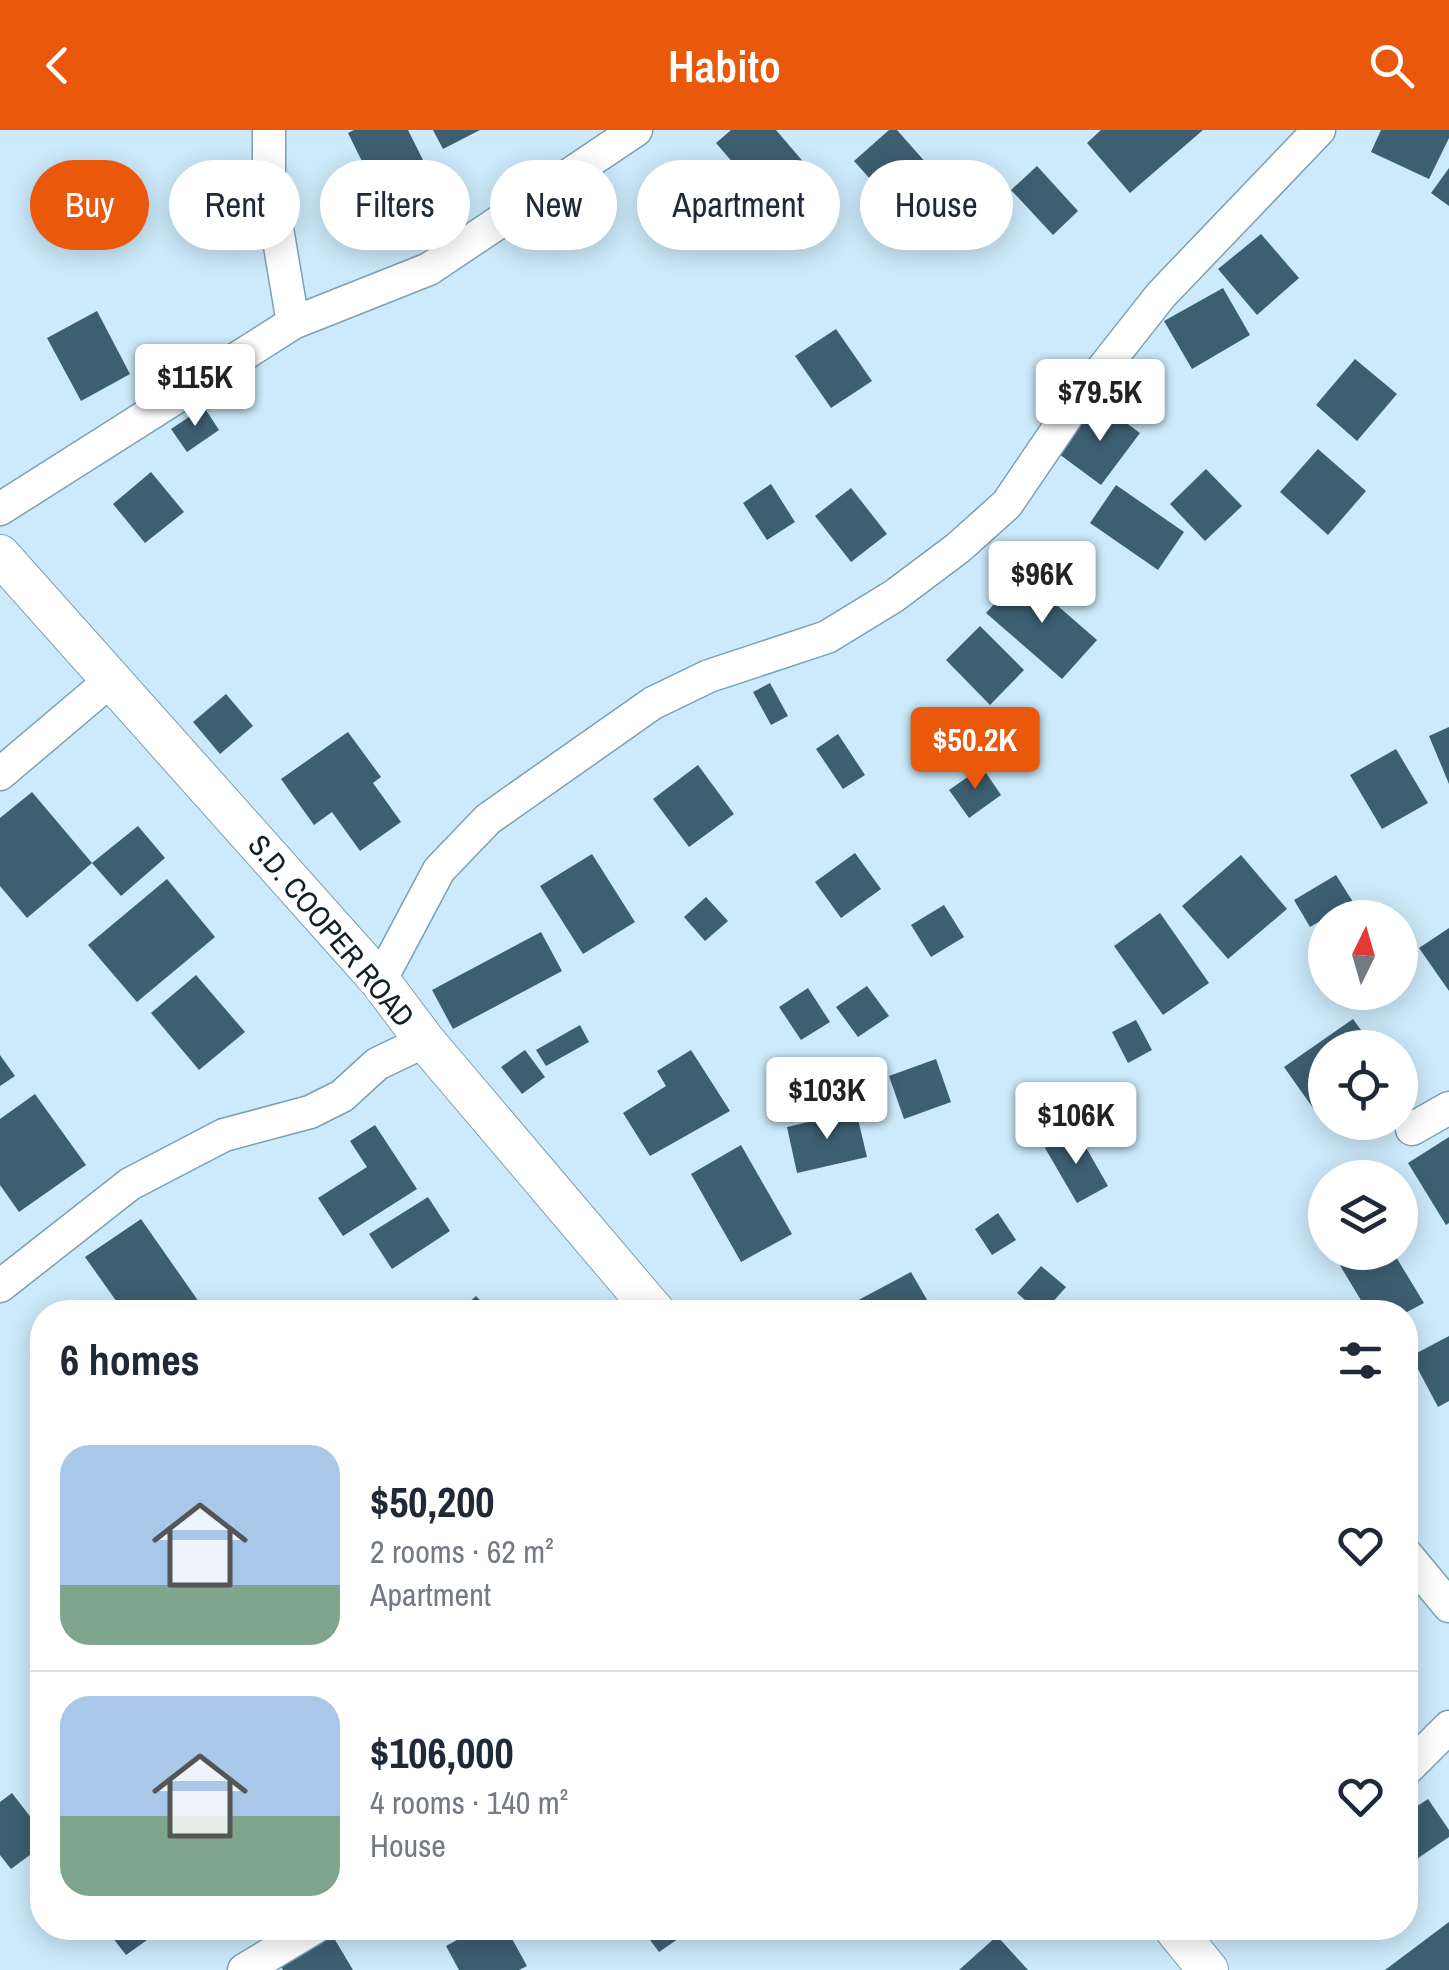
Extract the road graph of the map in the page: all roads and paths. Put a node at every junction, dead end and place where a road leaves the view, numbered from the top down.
1 (270, 130) edge
2 (636, 130) edge
3 (1319, 130) edge
4 (293, 322) junction
5 (0, 508) edge
6 (0, 556) edge
7 (111, 680) junction
8 (0, 774) edge
9 (380, 981) junction
10 (424, 1041) junction
11 (1449, 1108) edge
12 (1418, 1126) edge
13 (0, 1286) edge
14 (645, 1300) edge
15 (1418, 1569) edge
16 (1449, 1606) edge
17 (1449, 1727) edge
18 (1418, 1758) edge
19 (294, 1940) edge
20 (244, 1970) edge

1 - 4 street
2 - 4 street
3 - 9 street
4 - 5 street
6 - 7 street, S.D. COOPER ROAD
7 - 8 street
7 - 9 street, S.D. COOPER ROAD
9 - 10 street, S.D. COOPER ROAD
10 - 13 street
10 - 14 street, S.D. COOPER ROAD
11 - 12 street
15 - 16 street
17 - 18 street
19 - 20 street

